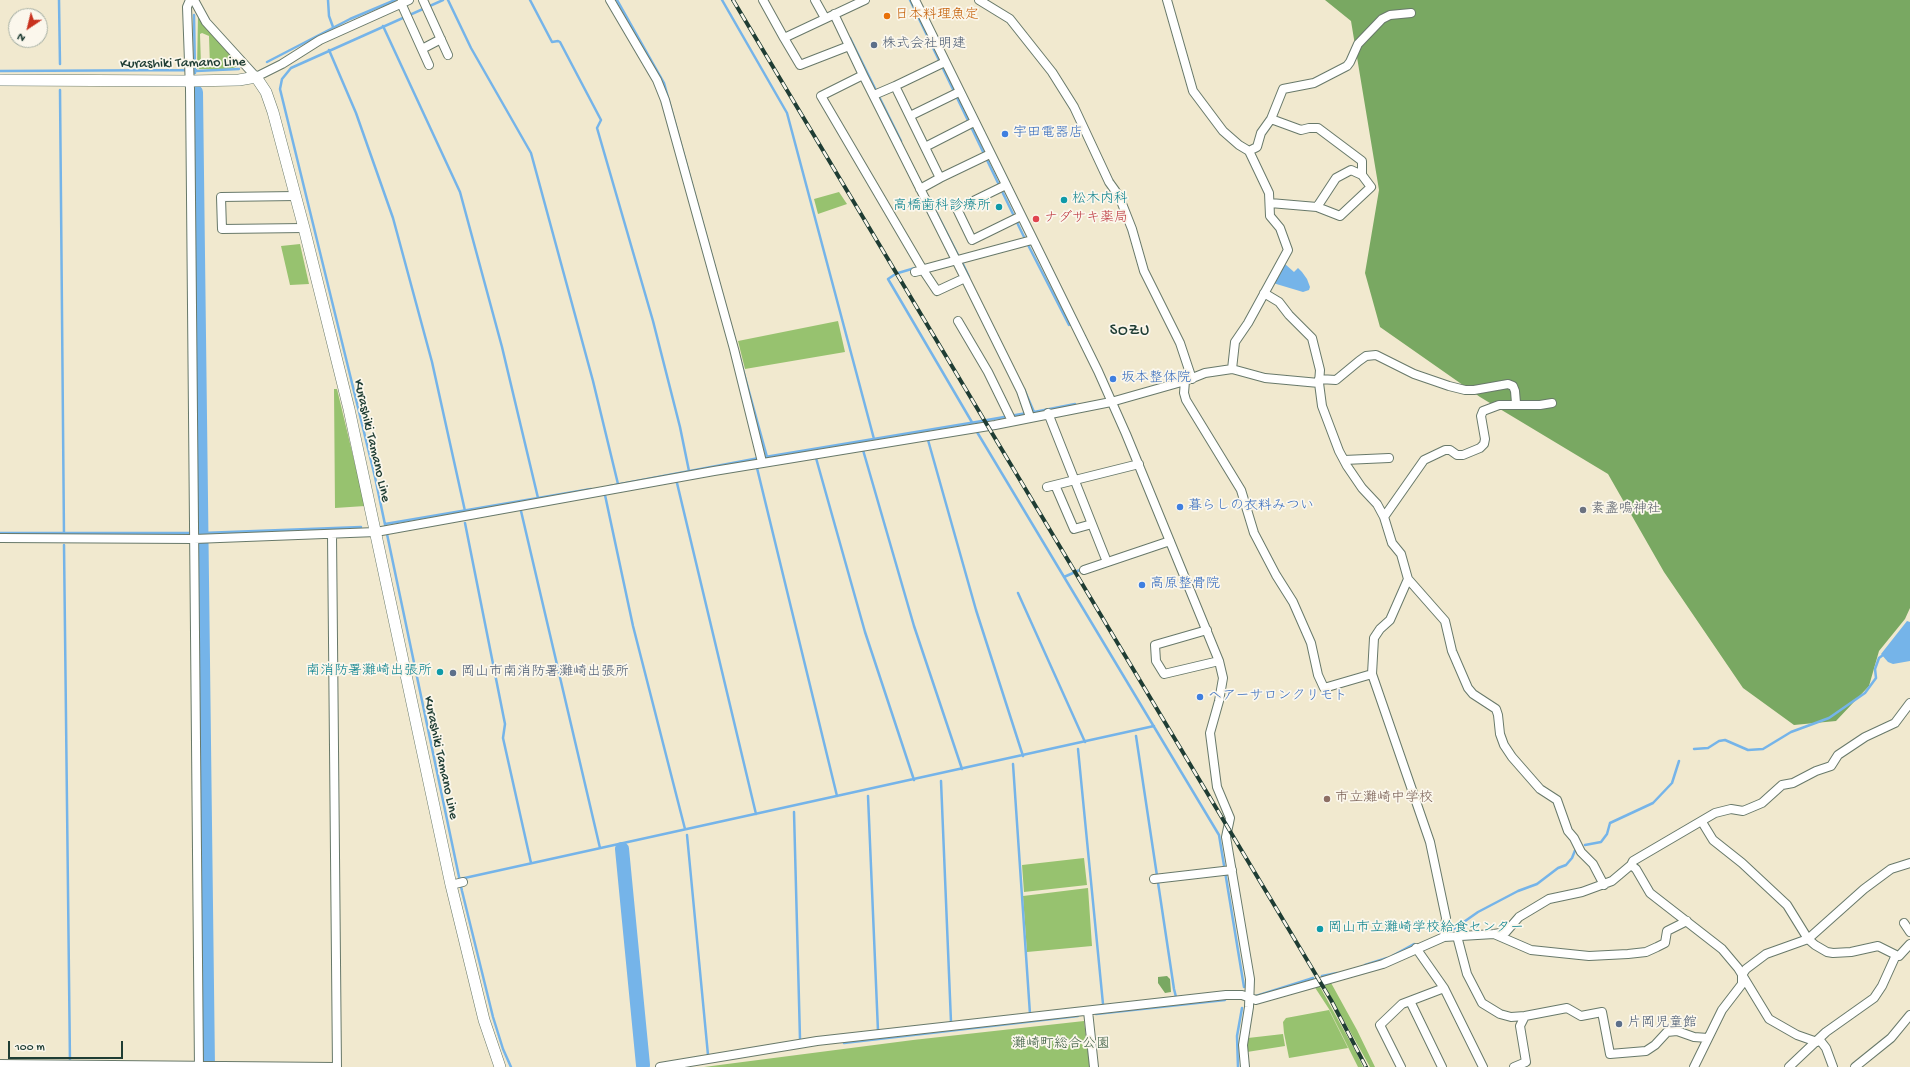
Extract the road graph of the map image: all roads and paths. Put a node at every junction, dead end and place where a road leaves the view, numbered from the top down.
1 (190, 0) edge
2 (194, 0) edge
3 (610, 0) edge
4 (762, 0) edge
5 (815, 0) edge
6 (865, 0) edge
7 (915, 0) edge
8 (980, 0) edge
9 (1167, 0) edge
10 (405, 2) edge
11 (425, 5) edge
12 (1411, 13) dead end
13 (834, 14) junction
14 (825, 18) junction
15 (784, 38) junction
16 (441, 39) junction
17 (849, 46) junction
18 (422, 49) junction
19 (448, 55) dead end
20 (942, 64) junction
21 (429, 65) dead end
22 (190, 74) junction
23 (863, 75) junction
24 (256, 77) junction
25 (0, 80) edge
26 (895, 86) junction
27 (956, 93) junction
28 (876, 94) junction
29 (910, 116) junction
30 (1271, 119) junction
31 (971, 124) junction
32 (925, 147) junction
33 (1249, 151) junction
34 (986, 156) junction
35 (1362, 175) junction
36 (940, 178) junction
37 (1002, 187) junction
38 (923, 188) junction
39 (296, 196) junction
40 (1270, 203) junction
41 (1316, 207) junction
42 (1017, 218) junction
43 (304, 228) junction
44 (1028, 241) junction
45 (955, 258) junction
46 (921, 269) junction
47 (965, 278) junction
48 (1264, 293) junction
49 (958, 321) dead end
50 (1232, 369) junction
51 (1189, 380) junction
52 (1319, 381) junction
53 (1111, 402) junction
54 (1516, 403) junction
55 (1552, 403) dead end
56 (1048, 413) junction
57 (1030, 414) junction
58 (1010, 417) junction
59 (1389, 458) dead end
60 (762, 460) junction
61 (1344, 460) junction
62 (1139, 464) junction
63 (1075, 480) junction
64 (1384, 517) junction
65 (1092, 524) junction
66 (383, 531) junction
67 (332, 534) junction
68 (195, 536) junction
69 (0, 538) edge
70 (1170, 541) junction
71 (1107, 562) junction
72 (1084, 570) dead end
73 (1408, 579) junction
74 (1206, 630) junction
75 (1219, 661) junction
76 (1372, 674) junction
77 (1910, 703) edge
78 (1702, 822) junction
79 (1910, 863) edge
80 (1631, 866) junction
81 (1228, 870) junction
82 (1156, 879) dead end
83 (1604, 885) junction
84 (1687, 921) junction
85 (1904, 923) dead end
86 (1910, 932) edge
87 (1494, 934) junction
88 (1444, 936) junction
89 (1457, 936) junction
90 (1808, 939) junction
91 (1910, 944) edge
92 (1416, 948) junction
93 (1896, 955) junction
94 (1742, 975) junction
95 (1444, 988) junction
96 (1249, 998) junction
97 (1410, 1001) junction
98 (1088, 1011) junction
99 (1910, 1015) edge
100 (1525, 1016) junction
101 (1708, 1038) junction
102 (1818, 1041) junction
103 (0, 1064) edge
104 (201, 1066) edge
105 (306, 1067) edge
106 (336, 1067) edge
107 (500, 1067) edge
108 (660, 1067) edge
109 (1094, 1067) edge
110 (1245, 1067) edge
111 (1401, 1067) edge
112 (1442, 1067) edge
113 (1483, 1067) edge
114 (1514, 1067) edge
115 (1694, 1067) edge
116 (1789, 1067) edge
117 (1833, 1067) edge
118 (1854, 1067) edge

1 - 22 street
2 - 24 street
3 - 60 street
4 - 15 street
5 - 14 street
6 - 13 street
7 - 20 street
8 - 51 street
9 - 33 street
10 - 18 street
10 - 24 street
11 - 16 street
12 - 30 street
13 - 14 street
13 - 17 street
14 - 15 street
15 - 17 street
16 - 18 street
16 - 19 street
17 - 23 street
18 - 21 street
20 - 26 street
20 - 27 street
22 - 24 main road, Kurashiki Tamano Line
22 - 25 main road, Kurashiki Tamano Line
22 - 68 street
23 - 28 street
23 - 46 street
24 - 39 main road, Kurashiki Tamano Line
26 - 28 street
26 - 29 street
27 - 29 street
27 - 31 street
28 - 38 street
29 - 32 street
30 - 33 street
30 - 35 street
31 - 32 street
31 - 34 street
32 - 36 street
33 - 40 street
34 - 36 street
34 - 37 street
35 - 41 street
35 - 41 street
36 - 38 street
37 - 42 street
37 - 42 street
38 - 45 street
39 - 43 main road, Kurashiki Tamano Line
39 - 43 street
40 - 41 street
40 - 48 street
42 - 44 street
43 - 66 main road, Kurashiki Tamano Line
44 - 45 street
44 - 53 street
45 - 46 street
45 - 47 street
46 - 47 street
47 - 57 street
48 - 50 street
48 - 52 street
49 - 58 street
50 - 51 street
50 - 52 street
51 - 53 street
51 - 76 street
52 - 54 street
52 - 61 street
53 - 56 street
53 - 62 street
54 - 55 street
54 - 64 street
56 - 57 street
56 - 63 street
57 - 58 street
58 - 60 street
59 - 61 street
60 - 66 street
61 - 64 street
62 - 63 street
62 - 70 street
63 - 65 street
63 - 65 street
64 - 73 street
65 - 71 street
66 - 67 street
66 - 107 main road, Kurashiki Tamano Line
67 - 68 street
67 - 106 street
68 - 69 street
68 - 104 street
70 - 71 street
70 - 74 street
71 - 72 street
73 - 76 street
73 - 83 street
74 - 75 street
74 - 75 street
75 - 81 street
76 - 88 street
77 - 78 street
78 - 80 street
78 - 90 street
79 - 90 street
80 - 83 street
80 - 84 street
81 - 82 street
81 - 96 street
83 - 87 street
84 - 87 street
84 - 94 street
85 - 86 street
87 - 89 street
88 - 89 street
88 - 92 street
89 - 100 street
90 - 93 street
90 - 94 street
91 - 93 street
92 - 95 street
92 - 96 street
93 - 102 street
94 - 101 street
94 - 102 street
95 - 97 street
95 - 113 street
96 - 98 street
96 - 110 street
97 - 111 street
97 - 112 street
98 - 108 street
98 - 109 street
99 - 118 street
100 - 101 street
100 - 114 street
101 - 115 street
102 - 116 street
102 - 117 street
103 - 104 street
104 - 105 street
105 - 106 street

